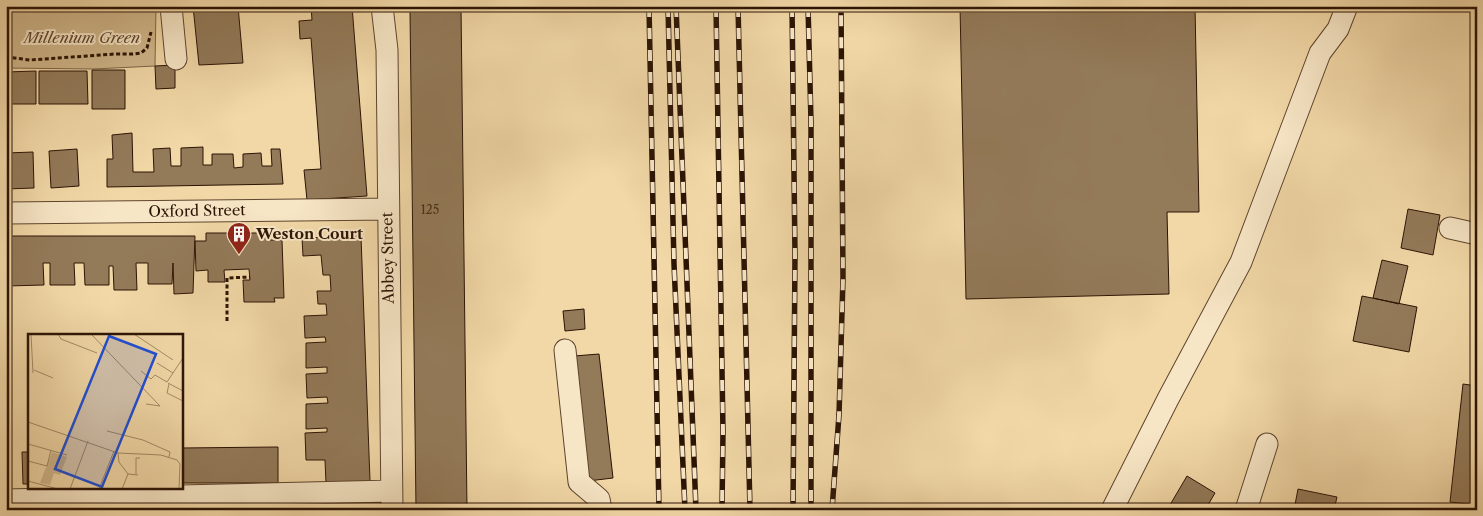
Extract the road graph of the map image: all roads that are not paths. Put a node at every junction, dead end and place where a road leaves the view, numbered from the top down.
1 (171, 6) edge
2 (382, 6) edge
3 (1347, 6) edge
4 (176, 60) dead end
5 (388, 209) junction
6 (6, 213) edge
7 (1450, 228) dead end
8 (1477, 234) edge
9 (565, 350) dead end
10 (1267, 444) dead end
11 (6, 500) edge
12 (392, 500) edge
13 (602, 510) edge
14 (1112, 510) edge
15 (1246, 510) edge

1 - 4 street
2 - 5 street, Abbey Street
3 - 14 street
5 - 6 street, Oxford Street
5 - 12 street, Abbey Street
7 - 8 street
9 - 13 street
10 - 15 street
11 - 12 street

